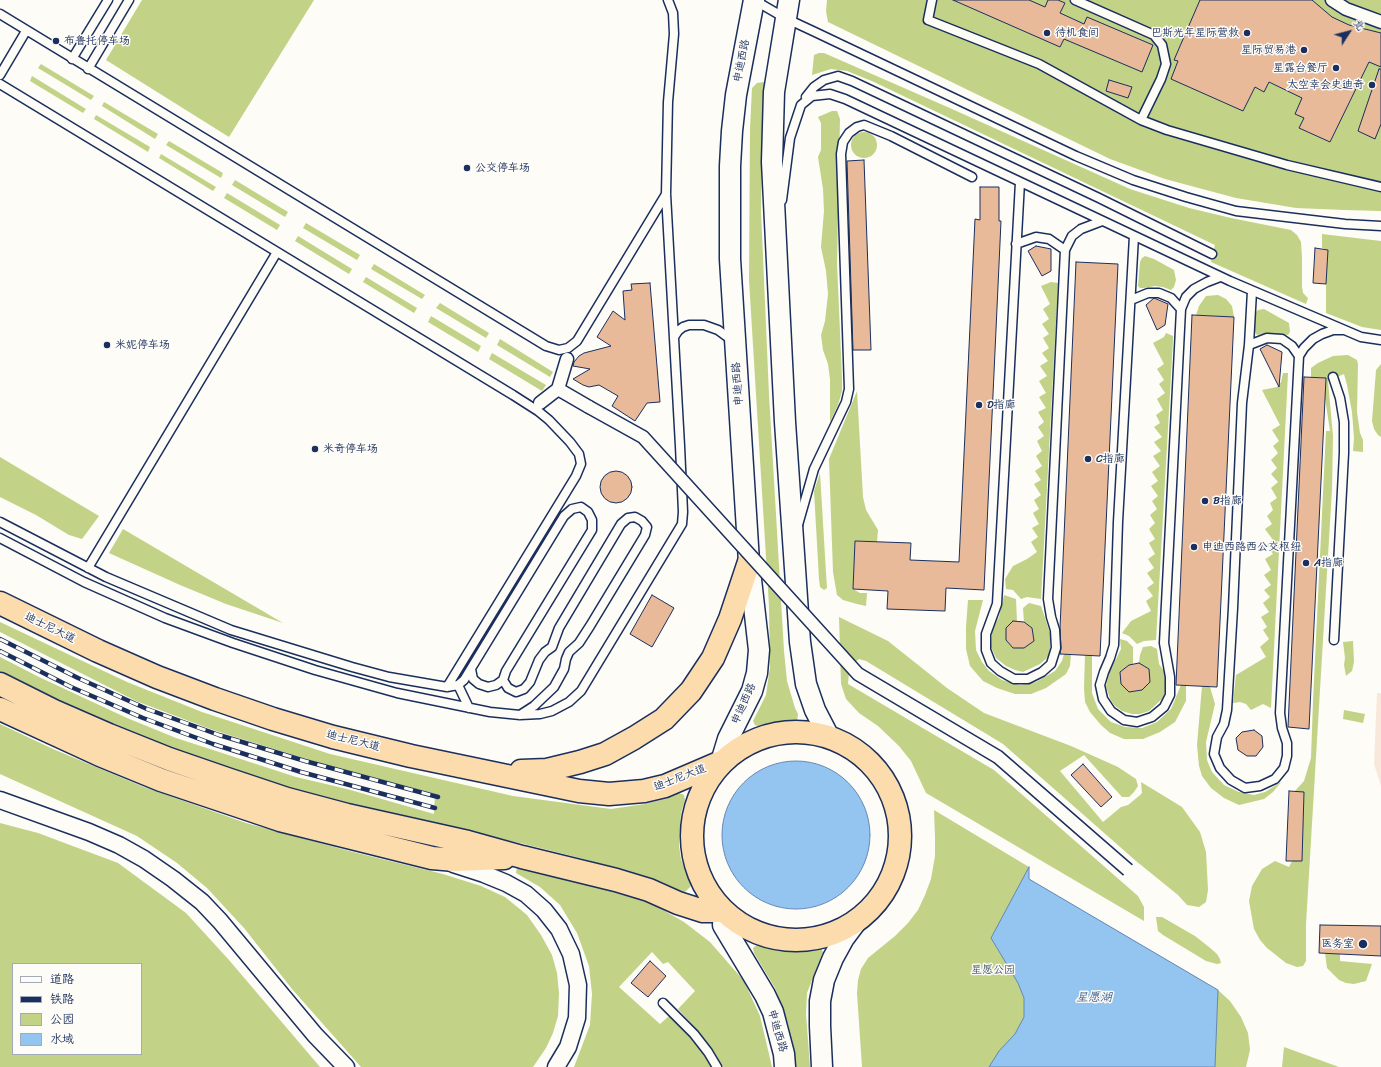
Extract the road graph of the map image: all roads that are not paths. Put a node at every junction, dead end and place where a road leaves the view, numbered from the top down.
1 (108, 0) edge
2 (129, 0) edge
3 (668, 0) edge
4 (754, 0) edge
5 (932, 0) edge
6 (1075, 0) edge
7 (1332, 0) edge
8 (787, 9) edge
9 (0, 14) edge
10 (1381, 22) edge
11 (26, 31) junction
12 (72, 59) junction
13 (88, 68) junction
14 (0, 75) edge
15 (0, 84) edge
16 (801, 105) junction
17 (1141, 120) junction
18 (972, 177) dead end
19 (1020, 182) junction
20 (1381, 187) edge
21 (666, 194) junction
22 (1102, 221) junction
23 (1381, 226) edge
24 (1134, 236) junction
25 (1016, 244) junction
26 (1065, 250) junction
27 (776, 251) junction
28 (277, 252) junction
29 (1212, 254) dead end
30 (1220, 277) junction
31 (1252, 291) junction
32 (1131, 300) junction
33 (1181, 309) junction
34 (1344, 330) junction
35 (674, 337) junction
36 (1381, 340) edge
37 (735, 342) junction
38 (1249, 345) junction
39 (1299, 356) junction
40 (567, 359) dead end
41 (1333, 377) dead end
42 (558, 389) junction
43 (540, 403) dead end
44 (0, 522) edge
45 (0, 538) edge
46 (794, 543) junction
47 (749, 562) junction
48 (88, 568) junction
49 (0, 603) edge
50 (1334, 640) dead end
51 (471, 669) junction
52 (503, 680) junction
53 (0, 684) edge
54 (458, 685) junction
55 (447, 687) junction
56 (469, 708) junction
57 (0, 709) edge
58 (520, 715) junction
59 (829, 737) junction
60 (721, 762) junction
61 (493, 773) junction
62 (0, 800) edge
63 (522, 857) junction
64 (432, 858) junction
65 (1128, 870) dead end
66 (724, 911) junction
67 (861, 918) junction
68 (663, 1003) dead end
69 (577, 1018) junction
70 (345, 1067) edge
71 (556, 1067) edge
72 (566, 1067) edge
73 (717, 1067) edge
74 (785, 1067) edge
75 (822, 1067) edge

1 - 12 lane
2 - 13 lane
3 - 21 lane
4 - 8 lane
4 - 37 street, 申迪西路
5 - 17 lane
6 - 17 lane
7 - 10 street
8 - 23 lane
8 - 27 street
9 - 11 lane
11 - 12 lane
11 - 14 lane
12 - 13 lane
13 - 21 lane
15 - 28 lane
16 - 19 lane
16 - 27 lane
16 - 29 lane
17 - 20 lane
18 - 46 lane
19 - 22 lane
19 - 25 lane
21 - 35 lane
22 - 24 lane
22 - 26 lane
24 - 30 lane
24 - 32 lane
25 - 26 lane
25 - 26 lane
27 - 46 street
28 - 48 lane
28 - 55 lane
30 - 31 lane
30 - 33 lane
31 - 34 lane
31 - 38 lane
32 - 33 lane
32 - 33 lane
34 - 36 lane
34 - 39 lane
35 - 37 lane
35 - 58 lane
37 - 47 street, 申迪西路
38 - 39 lane
38 - 39 lane
40 - 42 street
41 - 50 lane
42 - 43 street
42 - 65 street, bridge
44 - 48 lane
45 - 56 lane
46 - 59 street
47 - 60 street, 申迪西路
47 - 61 highway
48 - 55 lane
49 - 61 highway, 迪士尼大道
51 - 52 lane
51 - 52 lane
51 - 54 lane
52 - 58 lane
53 - 63 highway
54 - 55 lane
54 - 56 lane
56 - 58 lane
57 - 64 highway
59 - 60 highway
59 - 67 highway
60 - 61 highway, 迪士尼大道
60 - 66 highway
62 - 70 street
63 - 64 highway
63 - 66 highway
64 - 69 street
66 - 67 highway
66 - 74 street, 申迪西路
67 - 75 street
68 - 73 lane
69 - 71 street
69 - 72 street

